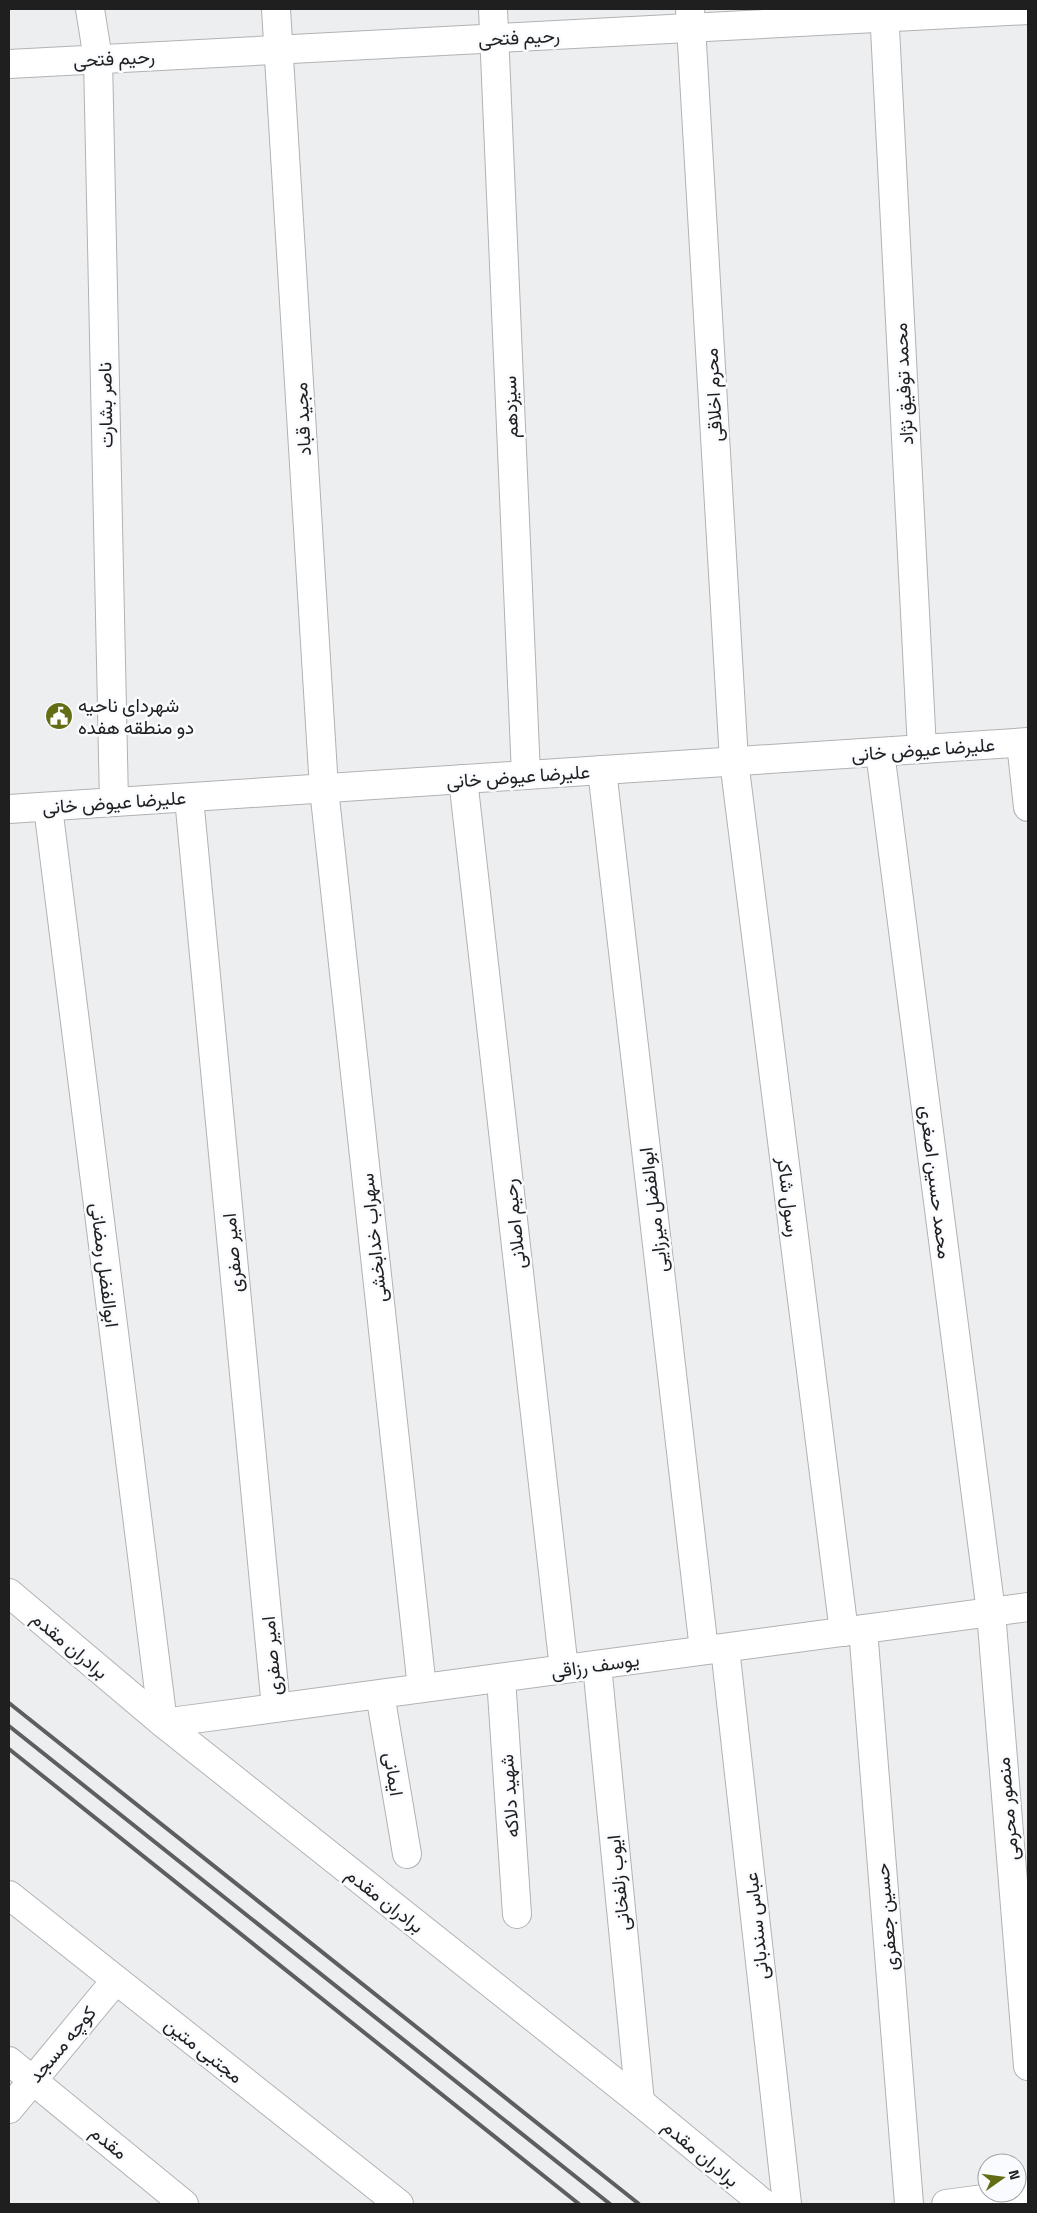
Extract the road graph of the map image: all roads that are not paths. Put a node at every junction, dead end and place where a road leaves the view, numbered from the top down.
1 (90, 9) edge
2 (276, 9) edge
3 (493, 9) edge
4 (1028, 10) edge
5 (885, 13) edge
6 (691, 18) edge
7 (495, 38) junction
8 (280, 50) junction
9 (98, 59) junction
10 (9, 64) edge
11 (1024, 743) edge
12 (922, 749) junction
13 (880, 752) junction
14 (734, 761) junction
15 (602, 770) junction
16 (526, 775) junction
17 (463, 780) junction
18 (324, 789) junction
19 (189, 798) junction
20 (114, 802) junction
21 (48, 807) junction
22 (1028, 807) edge
23 (9, 809) edge
24 (9, 1593) edge
25 (1028, 1607) edge
26 (991, 1612) junction
27 (9, 1617) edge
28 (854, 1631) junction
29 (715, 1649) junction
30 (597, 1665) junction
31 (564, 1669) junction
32 (501, 1678) junction
33 (422, 1688) junction
34 (380, 1694) junction
35 (276, 1708) junction
36 (157, 1728) junction
37 (407, 1854) dead end
38 (9, 1895) edge
39 (517, 1914) dead end
40 (116, 1980) junction
41 (9, 2061) edge
42 (1028, 2066) edge
43 (33, 2080) junction
44 (9, 2109) edge
45 (636, 2111) junction
46 (977, 2201) edge
47 (184, 2204) edge
48 (399, 2204) edge
49 (736, 2204) edge
50 (764, 2204) edge
51 (787, 2204) edge
52 (910, 2204) edge
53 (946, 2204) edge

1 - 9 street, ناصر بشارت
2 - 8 street, مجید قباد
3 - 7 street, سیزدهم
4 - 5 street, رحیم فتحی
5 - 6 street, رحیم فتحی
5 - 12 street, محمد توفیق ‌نژاد
6 - 7 street, رحیم فتحی
6 - 14 street, محرم اخلاقی
7 - 8 street, رحیم فتحی
7 - 16 street, سیزدهم
8 - 9 street, رحیم فتحی
8 - 18 street, مجید قباد
9 - 10 street, رحیم فتحی
9 - 20 street, ناصر بشارت
11 - 12 street, علیرضا عیوض خانی
11 - 22 street
12 - 13 street, علیرضا عیوض خانی
13 - 14 street, علیرضا عیوض خانی
13 - 26 street, محمد حسین اصغری
14 - 15 street, علیرضا عیوض خانی
14 - 28 street, رسول شاکر
15 - 16 street, علیرضا عیوض خانی
15 - 29 street, ابوالفضل میرزایی
16 - 17 street, علیرضا عیوض خانی
17 - 18 street, علیرضا عیوض خانی
17 - 31 street, رحیم اصلانی
18 - 19 street, علیرضا عیوض خانی
18 - 33 street, سهراب خدابخشی
19 - 20 street, علیرضا عیوض خانی
19 - 35 street, امیر صفری
20 - 21 street, علیرضا عیوض خانی
21 - 23 street, علیرضا عیوض خانی
21 - 36 street, ابوالفضل رمضانی
24 - 36 street, برادران مقدم
25 - 26 street, یوسف رزاقی
26 - 28 street, یوسف رزاقی
26 - 42 street, منصور محرمی
27 - 36 street, برادران مقدم
28 - 29 street, یوسف رزاقی
28 - 52 street, حسین جعفری
29 - 30 street, یوسف رزاقی
29 - 51 street, عباس سندبانی
30 - 31 street, یوسف رزاقی
30 - 45 street, ایوب زلفخانی
31 - 32 street, یوسف رزاقی
32 - 33 street, یوسف رزاقی
32 - 39 street, شهید دلاکه
33 - 34 street, یوسف رزاقی
34 - 35 street, یوسف رزاقی
34 - 37 street, ایمانی
35 - 36 street, یوسف رزاقی
36 - 45 street, برادران مقدم
38 - 40 street, مجتبی متین
40 - 43 street, کوچه مسجد
40 - 48 street, مجتبی متین
41 - 43 street, مقدم
43 - 44 street, کوچه مسجد
43 - 47 street, مقدم
45 - 49 street, برادران مقدم
45 - 50 street, برادران مقدم
46 - 53 street

